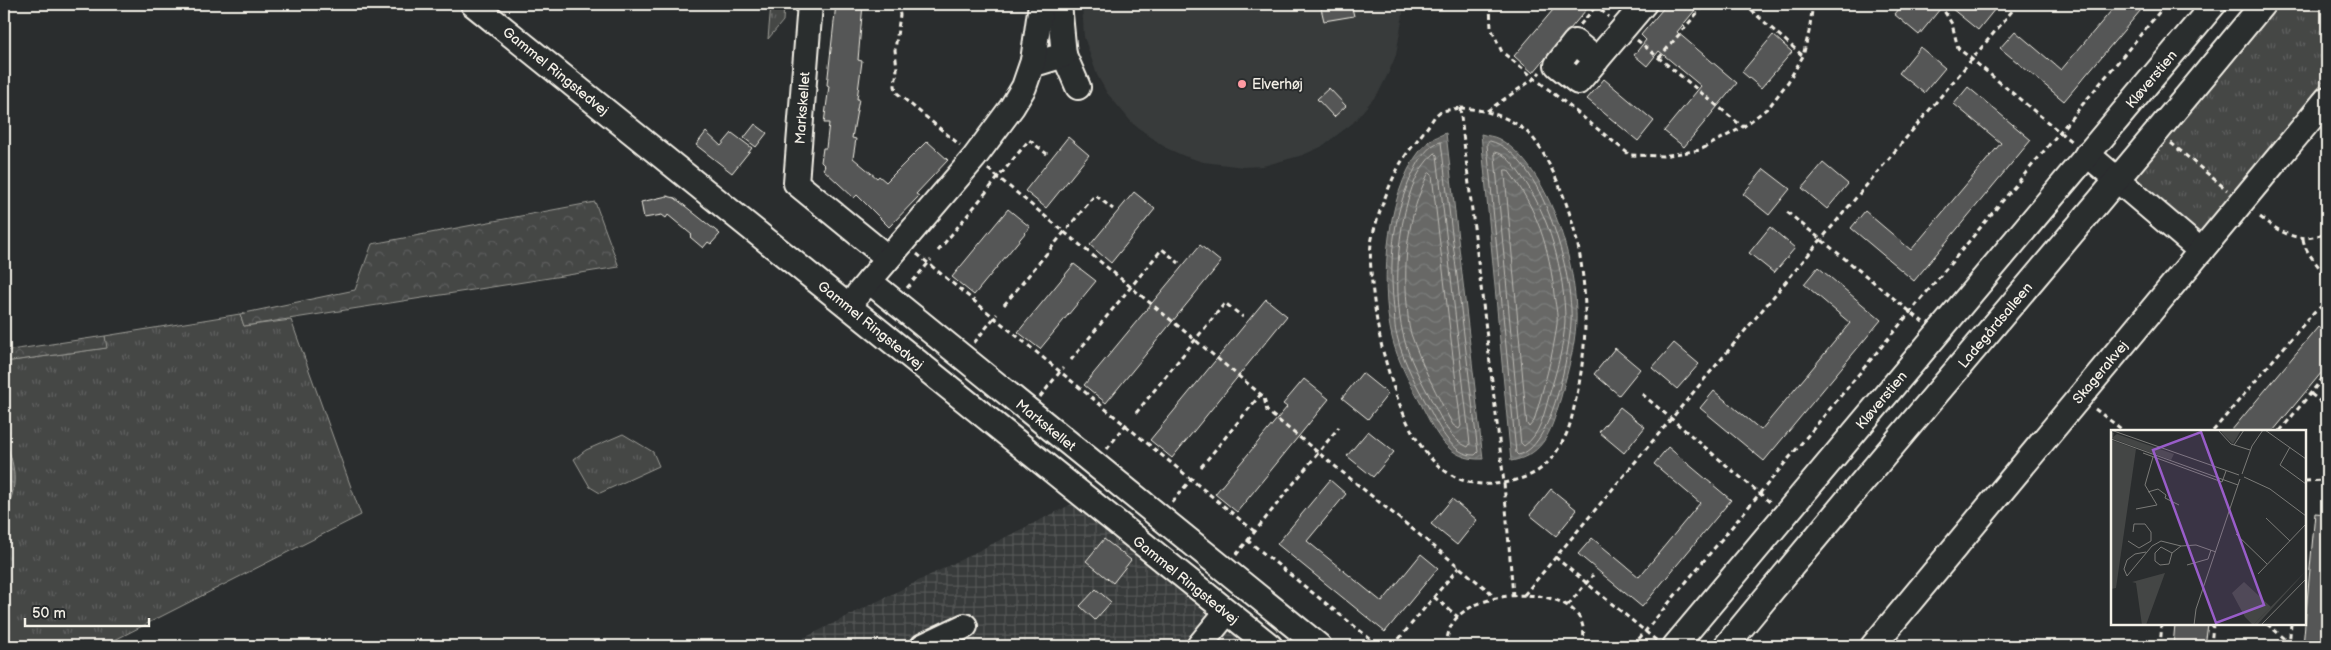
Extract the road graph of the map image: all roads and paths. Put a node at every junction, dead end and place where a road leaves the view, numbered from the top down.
1 (473, 4) edge
2 (810, 4) edge
3 (898, 4) edge
4 (1041, 4) edge
5 (1059, 4) edge
6 (1490, 4) edge
7 (1644, 4) edge
8 (1705, 4) edge
9 (1744, 4) edge
10 (1813, 4) edge
11 (1940, 4) edge
12 (2018, 4) edge
13 (2166, 4) edge
14 (2214, 4) edge
15 (2263, 4) edge
16 (1623, 28) junction
17 (1064, 55) junction
18 (1803, 56) junction
19 (1660, 58) junction
20 (1972, 59) junction
21 (1597, 60) dead end
22 (1033, 61) junction
23 (1535, 78) junction
24 (1078, 87) dead end
25 (2327, 99) edge
26 (1460, 108) junction
27 (1486, 111) junction
28 (1743, 127) junction
29 (2059, 131) junction
30 (2158, 132) junction
31 (1047, 154) dead end
32 (2087, 154) junction
33 (974, 158) junction
34 (998, 178) junction
35 (2118, 179) junction
36 (2228, 191) dead end
37 (1112, 209) dead end
38 (1787, 212) dead end
39 (2260, 217) dead end
40 (1064, 232) junction
41 (2327, 232) edge
42 (2303, 238) junction
43 (1821, 239) junction
44 (895, 250) junction
45 (2201, 250) junction
46 (938, 251) dead end
47 (929, 261) junction
48 (1179, 263) dead end
49 (869, 281) junction
50 (2327, 283) edge
51 (1131, 287) junction
52 (2327, 302) edge
53 (895, 303) junction
54 (1004, 305) dead end
55 (847, 306) junction
56 (1909, 311) junction
57 (996, 316) junction
58 (1243, 317) dead end
59 (1937, 334) junction
60 (1195, 340) junction
61 (962, 357) junction
62 (1071, 360) dead end
63 (1063, 368) dead end
64 (1060, 372) junction
65 (2327, 372) edge
66 (1261, 394) junction
67 (1642, 394) dead end
68 (2311, 394) junction
69 (2080, 397) junction
70 (2327, 407) edge
71 (1028, 410) junction
72 (1136, 413) dead end
73 (1671, 419) junction
74 (1127, 424) junction
75 (1339, 427) dead end
76 (2123, 430) edge
77 (2214, 430) edge
78 (2281, 430) edge
79 (1318, 453) junction
80 (1094, 464) junction
81 (1201, 467) dead end
82 (1192, 478) junction
83 (2327, 480) edge
84 (2306, 481) edge
85 (1504, 483) junction
86 (1759, 493) junction
87 (1785, 515) junction
88 (1160, 517) junction
89 (1254, 531) junction
90 (1248, 540) junction
91 (1555, 557) junction
92 (1459, 567) junction
93 (1224, 569) junction
94 (1593, 575) dead end
95 (1587, 583) junction
96 (1204, 594) junction
97 (1524, 594) junction
98 (1513, 596) junction
99 (1434, 597) junction
100 (1494, 598) junction
101 (1568, 605) junction
102 (1227, 612) junction
103 (1458, 617) junction
104 (2162, 625) edge
105 (2213, 625) edge
106 (2268, 625) edge
107 (2291, 625) edge
108 (965, 626) dead end
109 (1646, 631) junction
110 (2289, 644) edge
111 (924, 646) edge
112 (1199, 646) edge
113 (1270, 646) edge
114 (1319, 646) edge
115 (1379, 646) edge
116 (1393, 646) edge
117 (1446, 646) edge
118 (1582, 646) edge
119 (1633, 646) edge
120 (1664, 646) edge
121 (1675, 646) edge
122 (1726, 646) edge
123 (1873, 646) edge
124 (2160, 646) edge
125 (2211, 646) edge

1 - 55 street, Gammel Ringstedvej
2 - 44 street, Markskellet
3 - 33 path
4 - 22 street
5 - 17 street
6 - 23 path
7 - 16 street
8 - 19 path
9 - 18 path
10 - 18 path
11 - 20 path
12 - 20 path
13 - 29 path
14 - 32 street, Kløverstien
15 - 30 street, Ladegårdsalleen
16 - 19 path
16 - 21 street
17 - 22 street
17 - 24 street
18 - 28 path
19 - 28 path
20 - 29 path
20 - 43 path
22 - 33 street
23 - 27 path
23 - 28 path
25 - 45 street, Skagerakvej
26 - 27 path
26 - 85 path
26 - 85 path
27 - 85 path
29 - 32 path
29 - 56 path
30 - 35 street, Ladegårdsalleen
30 - 36 path
31 - 34 path
32 - 35 street
32 - 59 street, Kløverstien
33 - 34 path
33 - 44 street
34 - 40 path
34 - 46 path
35 - 45 street
35 - 122 street, Ladegårdsalleen
37 - 40 path
38 - 43 path
39 - 42 path
40 - 51 path
40 - 54 path
41 - 42 path
42 - 50 path
43 - 56 path
43 - 73 path
44 - 47 path
44 - 49 street
45 - 69 street, Skagerakvej
47 - 53 path
47 - 57 path
48 - 51 path
49 - 53 street, Markskellet
49 - 55 street
51 - 60 path
51 - 62 path
52 - 77 path
53 - 61 street, Markskellet
55 - 96 street, Gammel Ringstedvej
56 - 59 path
56 - 86 path
57 - 61 path
57 - 64 path
58 - 60 path
59 - 87 street, Kløverstien
60 - 66 path
60 - 72 path
61 - 71 street, Markskellet
63 - 64 path
64 - 71 path
64 - 74 path
65 - 68 path
66 - 79 path
66 - 81 path
67 - 73 path
68 - 70 path
68 - 78 path
69 - 76 path
69 - 123 street, Skagerakvej
71 - 80 street, Markskellet
73 - 86 path
73 - 91 path
74 - 80 path
74 - 82 path
75 - 79 path
79 - 89 path
79 - 92 path
80 - 88 street, Markskellet
82 - 88 path
82 - 89 path
83 - 84 path
85 - 98 path
86 - 87 path
86 - 109 path
87 - 121 street, Kløverstien
88 - 93 street, Markskellet
89 - 90 path
90 - 93 path
90 - 115 path
91 - 95 path
91 - 97 path
92 - 99 path
92 - 100 path
93 - 96 street
93 - 114 street, Markskellet
94 - 95 path
95 - 101 path
95 - 109 path
96 - 102 street, Gammel Ringstedvej
97 - 98 path
97 - 101 path
98 - 100 path
99 - 103 path
99 - 116 path
100 - 103 path
101 - 118 path
102 - 112 street
102 - 113 street, Gammel Ringstedvej
103 - 117 path
104 - 124 path
105 - 125 path
106 - 110 path
107 - 110 path
108 - 111 street
109 - 119 path
109 - 120 path

